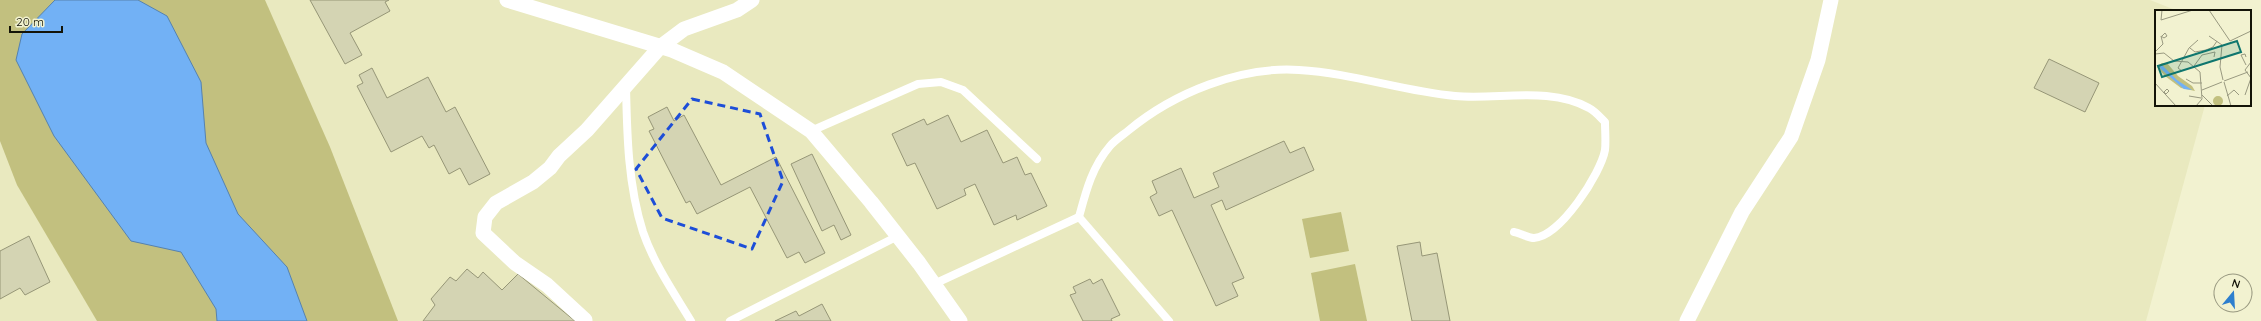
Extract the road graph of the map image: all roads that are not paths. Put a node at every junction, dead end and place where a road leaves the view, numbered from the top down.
1 (507, 0) edge
2 (752, 0) edge
3 (1831, 0) edge
4 (660, 47) junction
5 (626, 86) junction
6 (811, 131) junction
7 (1037, 159) dead end
8 (1079, 217) junction
9 (1514, 232) dead end
10 (898, 236) junction
11 (934, 284) junction
12 (585, 320) edge
13 (691, 321) edge
14 (730, 321) edge
15 (960, 321) edge
16 (1169, 321) edge
17 (1687, 321) edge

1 - 4 street
2 - 4 street
3 - 17 street
4 - 5 street
4 - 6 street
5 - 12 street
5 - 13 lane
6 - 7 lane
6 - 10 street
8 - 9 lane
8 - 11 lane
8 - 16 lane
10 - 11 street
10 - 14 lane
11 - 15 street

